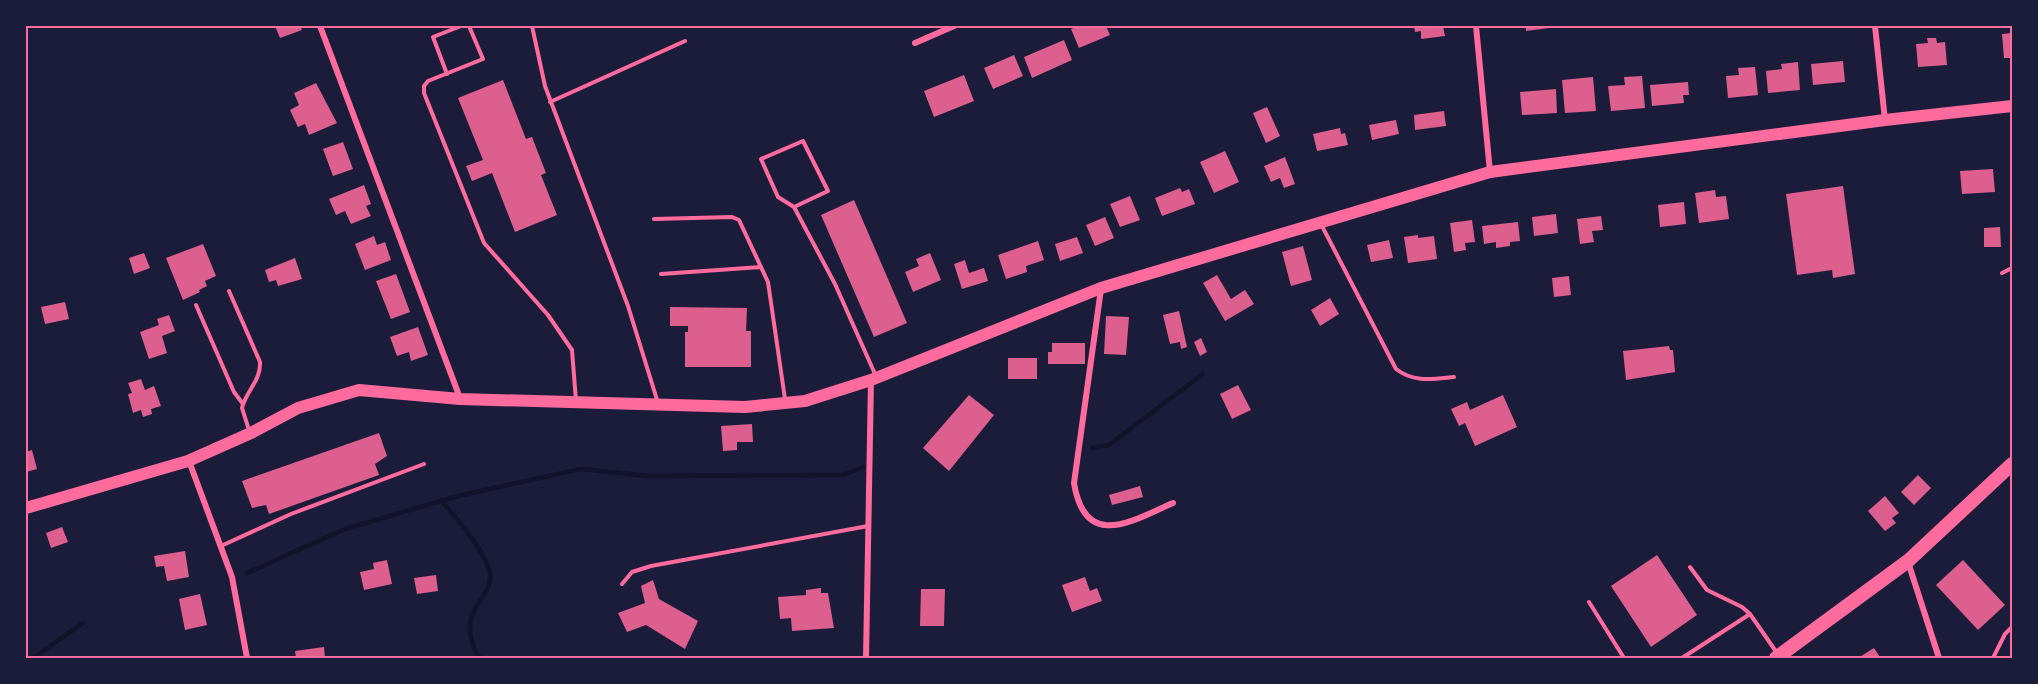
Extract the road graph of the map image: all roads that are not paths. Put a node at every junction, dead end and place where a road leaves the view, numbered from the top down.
1 (320, 26) edge
2 (461, 26) edge
3 (469, 26) edge
4 (532, 26) edge
5 (954, 26) edge
6 (1476, 26) edge
7 (1875, 26) edge
8 (685, 41) dead end
9 (915, 43) dead end
10 (447, 74) junction
11 (550, 102) junction
12 (2013, 106) edge
13 (1885, 120) junction
14 (1490, 172) junction
15 (794, 207) junction
16 (654, 219) dead end
17 (1320, 222) junction
18 (761, 267) junction
19 (2013, 268) edge
20 (2002, 273) dead end
21 (661, 274) dead end
22 (1101, 288) junction
23 (229, 291) dead end
24 (196, 305) dead end
25 (1454, 377) dead end
26 (874, 379) junction
27 (460, 399) junction
28 (576, 402) junction
29 (786, 403) junction
30 (243, 404) junction
31 (658, 404) junction
32 (251, 433) junction
33 (188, 461) junction
34 (424, 464) dead end
35 (2013, 464) edge
36 (1173, 503) dead end
37 (26, 508) edge
38 (868, 526) junction
39 (220, 547) junction
40 (1908, 561) junction
41 (1690, 567) dead end
42 (622, 584) dead end
43 (1589, 602) dead end
44 (1750, 614) junction
45 (2013, 627) edge
46 (1778, 657) edge
47 (247, 658) edge
48 (866, 658) edge
49 (1624, 658) edge
50 (1682, 658) edge
51 (1939, 658) edge
52 (1993, 658) edge

1 - 27 street
2 - 10 lane
3 - 10 lane
4 - 11 lane
5 - 9 street
6 - 14 street
7 - 13 street
8 - 11 lane
10 - 28 lane
11 - 31 lane
12 - 13 main road
13 - 14 main road
14 - 17 main road
15 - 15 lane
15 - 26 lane
16 - 18 lane
17 - 22 main road
17 - 25 lane
18 - 21 lane
18 - 29 lane
19 - 20 lane
22 - 26 main road
22 - 36 street
23 - 30 lane
24 - 30 lane
26 - 29 main road
26 - 38 street
27 - 28 main road
27 - 32 main road
28 - 31 main road
29 - 31 main road
30 - 32 lane
32 - 33 main road
33 - 37 main road
33 - 39 street
34 - 39 lane
35 - 40 main road
38 - 42 lane
38 - 48 street
39 - 47 street
40 - 46 main road
40 - 51 street
41 - 44 lane
43 - 49 lane
44 - 46 lane
44 - 50 lane
45 - 52 lane

